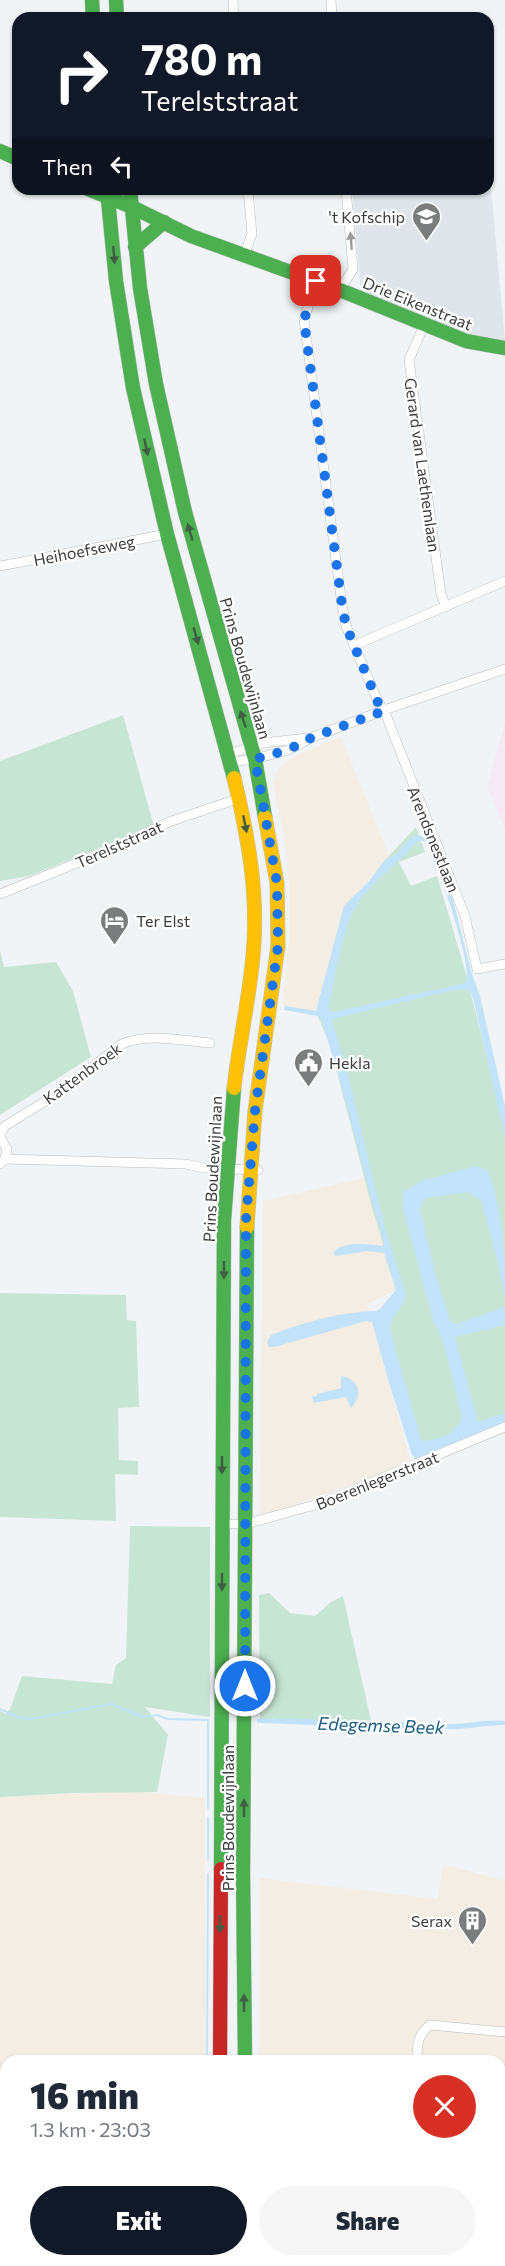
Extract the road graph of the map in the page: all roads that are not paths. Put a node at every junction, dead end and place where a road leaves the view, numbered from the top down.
1 (108, 195) edge
2 (111, 195) edge
3 (131, 195) edge
4 (249, 195) edge
5 (347, 195) edge
6 (132, 207) junction
7 (164, 222) junction
8 (135, 248) junction
9 (244, 255) junction
10 (316, 281) junction
11 (340, 290) junction
12 (424, 325) junction
13 (505, 348) edge
14 (156, 384) junction
15 (133, 388) junction
16 (167, 534) junction
17 (0, 566) edge
18 (505, 581) edge
19 (446, 607) junction
20 (355, 645) junction
21 (505, 669) edge
22 (384, 711) junction
23 (313, 737) junction
24 (253, 753) junction
25 (230, 758) junction
26 (240, 798) junction
27 (0, 894) edge
28 (505, 964) edge
29 (210, 1043) dead end
30 (0, 1136) edge
31 (3, 1161) edge
32 (222, 1168) junction
33 (254, 1170) junction
34 (505, 1427) edge
35 (222, 1524) junction
36 (246, 1524) junction
37 (505, 2032) edge
38 (220, 2055) edge
39 (245, 2055) edge
40 (417, 2055) edge

1 -> 15 main road, Prins Boudewijnlaan
2 - 6 main road, Drie Eikenstraat
3 - 6 main road, Prins Boudewijnlaan
4 - 9 street
11 -> 5 street
6 - 7 main road, Drie Eikenstraat
6 - 8 main road, Prins Boudewijnlaan
7 - 8 main road
7 - 9 main road, Drie Eikenstraat
8 - 14 main road, Prins Boudewijnlaan
9 - 10 main road, Drie Eikenstraat
10 - 11 main road, Drie Eikenstraat
10 - 20 street, Arendsnestlaan
11 - 12 main road, Drie Eikenstraat
12 - 13 main road, Drie Eikenstraat
12 - 19 street, Gerard van Laethemlaan
14 - 15 main road
24 -> 14 main road, Prins Boudewijnlaan
15 -> 16 main road, Prins Boudewijnlaan
16 - 17 street, Heihoefseweg
16 -> 25 main road, Prins Boudewijnlaan
18 - 19 street
19 - 20 street
20 - 22 street, Arendsnestlaan
21 - 22 street
22 - 23 street
22 - 28 street, Arendsnestlaan
23 - 24 street
23 - 24 street
24 - 25 street
24 - 25 street
24 - 33 main road, Prins Boudewijnlaan
25 - 26 main road, Prins Boudewijnlaan
26 - 27 street, Terelststraat
26 -> 32 main road, Prins Boudewijnlaan
29 - 30 street, Kattenbroek
30 - 31 street, Kattenbroek
31 - 32 street, Kattenbroek
32 - 33 street, Kattenbroek
32 -> 35 main road, Prins Boudewijnlaan
33 - 36 main road, Prins Boudewijnlaan
34 - 36 street, Boerenlegerstraat
35 - 36 street, Boerenlegerstraat
35 -> 38 main road, Prins Boudewijnlaan
39 -> 36 main road, Prins Boudewijnlaan
37 - 40 street

